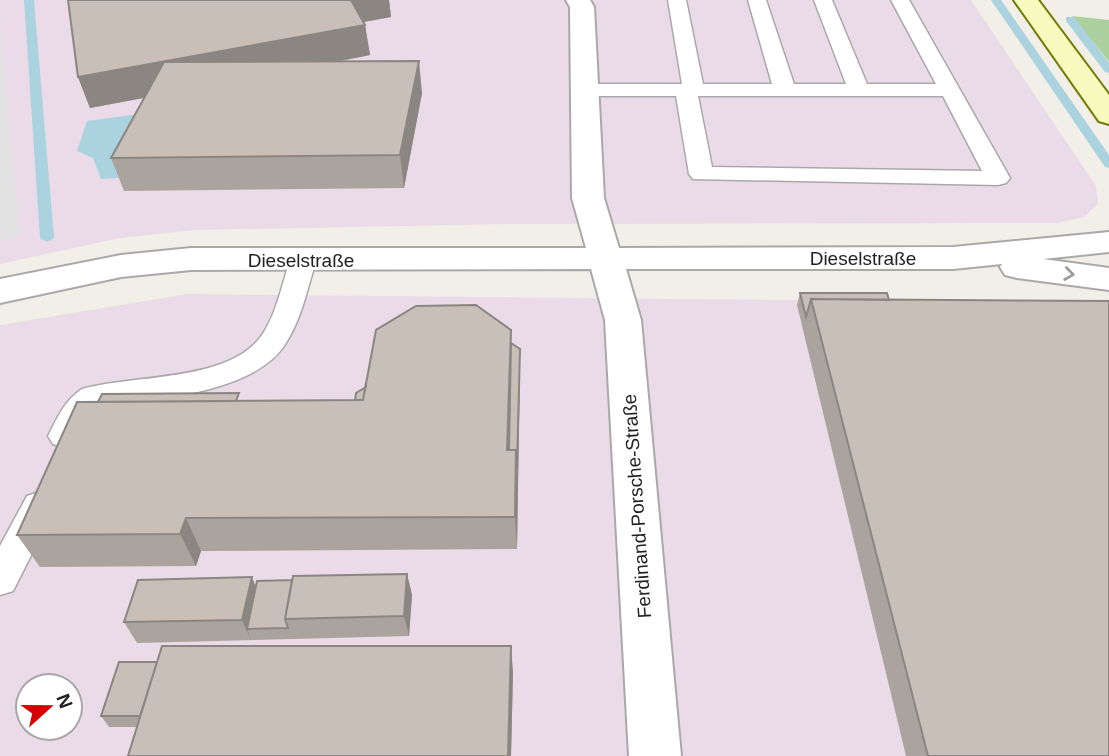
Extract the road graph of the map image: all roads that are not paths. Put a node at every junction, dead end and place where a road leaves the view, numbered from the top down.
1 (578, 0) edge
2 (677, 0) edge
3 (757, 0) edge
4 (823, 0) edge
5 (900, 0) edge
6 (1026, 0) edge
7 (584, 90) junction
8 (690, 90) junction
9 (785, 90) junction
10 (859, 90) junction
11 (950, 90) junction
12 (1109, 115) edge
13 (1109, 242) edge
14 (953, 258) junction
15 (606, 259) junction
16 (303, 261) junction
17 (1109, 279) edge
18 (0, 291) edge
19 (0, 580) edge
20 (655, 756) edge

1 - 7 street
2 - 8 lane
3 - 9 lane
4 - 10 lane
5 - 11 lane
6 - 12 street
7 - 8 lane
7 - 15 street
8 - 9 lane
8 - 11 lane
9 - 10 lane
10 - 11 lane
13 - 14 street, Dieselstraße
14 - 15 street, Dieselstraße
14 -> 17 street, Dieselstraße
15 - 16 street, Dieselstraße
15 - 20 street, Ferdinand-Porsche-Straße
16 - 18 street, Dieselstraße
16 - 19 lane

